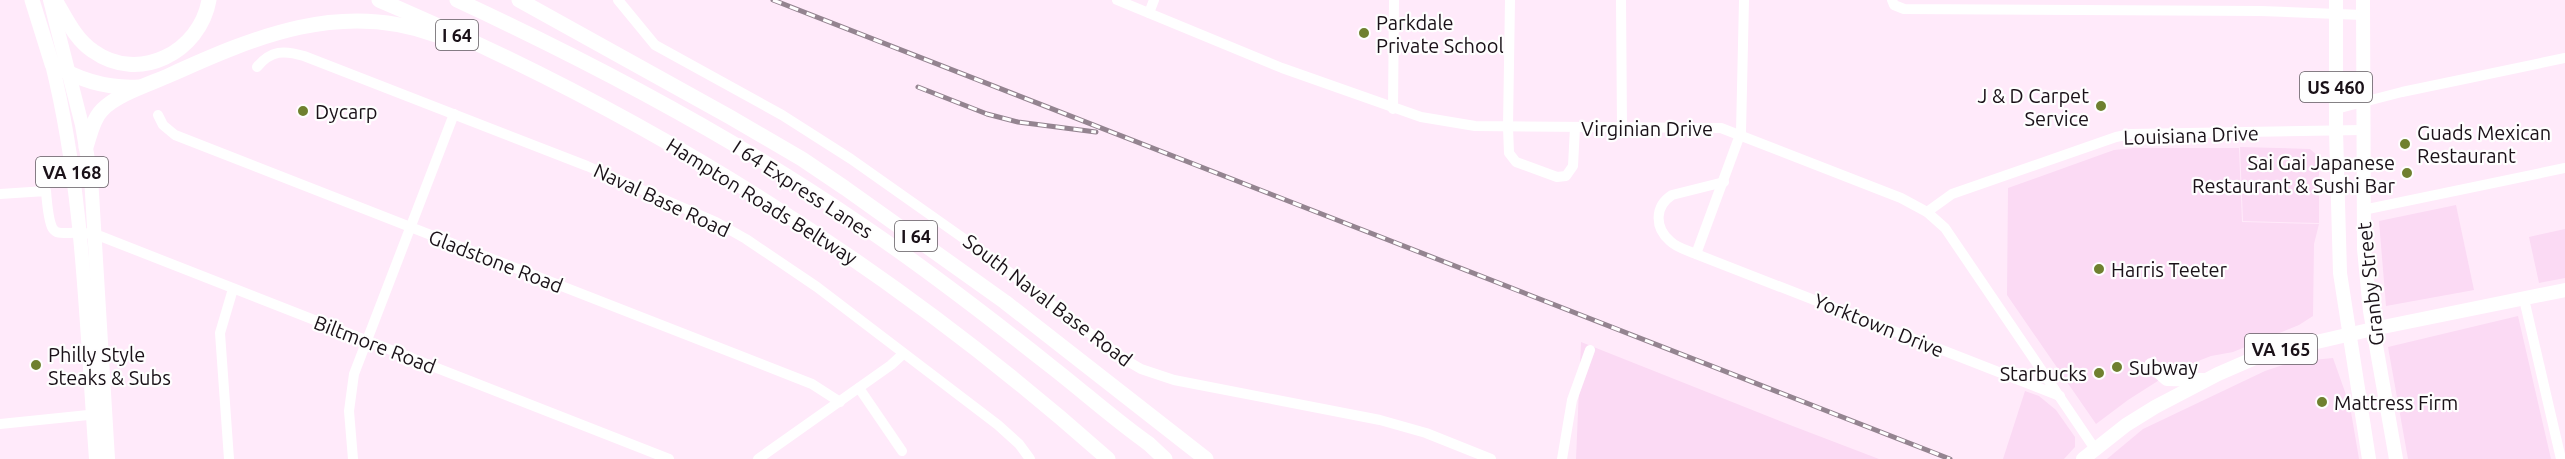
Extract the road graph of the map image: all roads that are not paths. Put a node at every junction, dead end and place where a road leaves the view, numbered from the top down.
1 (27, 0) edge
2 (32, 0) edge
3 (50, 0) edge
4 (55, 0) edge
5 (209, 0) edge
6 (379, 0) edge
7 (457, 0) edge
8 (519, 0) edge
9 (536, 0) edge
10 (618, 0) edge
11 (1117, 0) edge
12 (1154, 0) edge
13 (1394, 0) edge
14 (1510, 0) edge
15 (1621, 0) edge
16 (1744, 0) edge
17 (1892, 0) edge
18 (2363, 0) edge
19 (2336, 7) edge
20 (1149, 13) junction
21 (2363, 15) junction
22 (41, 26) junction
23 (604, 46) junction
24 (2565, 58) edge
25 (52, 64) junction
26 (257, 67) dead end
27 (534, 72) junction
28 (71, 75) junction
29 (145, 86) junction
30 (2362, 102) junction
31 (1393, 108) junction
32 (2336, 109) junction
33 (454, 114) junction
34 (158, 115) dead end
35 (1508, 127) junction
36 (1575, 127) junction
37 (1622, 128) junction
38 (2362, 130) junction
39 (2336, 131) junction
40 (1740, 135) junction
41 (86, 147) junction
42 (2565, 168) edge
43 (1724, 182) junction
44 (0, 194) edge
45 (2363, 210) junction
46 (1927, 212) junction
47 (411, 228) junction
48 (79, 233) junction
49 (96, 235) junction
50 (1696, 254) junction
51 (234, 289) junction
52 (2565, 290) edge
53 (908, 296) junction
54 (2524, 299) junction
55 (2373, 329) junction
56 (2348, 334) junction
57 (367, 341) junction
58 (1590, 350) dead end
59 (903, 354) junction
60 (2151, 365) dead end
61 (2208, 380) junction
62 (859, 388) junction
63 (2060, 396) junction
64 (840, 402) junction
65 (98, 414) junction
66 (1120, 423) junction
67 (0, 424) edge
68 (2561, 440) edge
69 (2095, 449) junction
70 (902, 451) dead end
71 (96, 459) edge
72 (108, 459) edge
73 (229, 459) edge
74 (352, 459) edge
75 (669, 459) edge
76 (758, 459) edge
77 (1030, 459) edge
78 (1095, 459) edge
79 (1108, 459) edge
80 (1156, 459) edge
81 (1165, 459) edge
82 (1206, 459) edge
83 (1491, 459) edge
84 (1562, 459) edge
85 (2083, 459) edge
86 (2369, 459) edge
87 (2396, 459) edge
88 (2561, 459) edge

1 - 22 highway
2 - 22 highway, VA 168
3 - 28 main road, VA 168
4 - 5 highway
6 - 27 highway, Hampton Roads Beltway / I 64
7 - 66 highway, I 64 Express Lanes
8 - 23 highway, I 64
9 - 23 highway
10 - 83 street, South Naval Base Road
11 - 20 street, Virginian Drive
12 - 20 street
13 - 31 street
14 - 35 street
15 - 37 street
16 - 40 street
17 - 19 street
18 - 21 main road, Granby Street / US 460
19 - 21 street
19 - 32 main road, Granby Street / US 460
20 - 31 street, Virginian Drive
21 - 30 main road, Granby Street / US 460
22 - 25 highway, VA 168
23 - 82 highway, I 64
24 - 30 street
25 - 28 highway
25 - 48 main road, VA 168
26 - 33 street, Naval Base Road
27 - 29 highway
27 - 53 highway, Hampton Roads Beltway / I 64
28 - 29 highway
28 - 41 main road, VA 168
29 - 41 highway
30 - 32 street
30 - 38 main road, Granby Street / US 460
31 - 35 street, Virginian Drive
32 - 39 main road, Granby Street / US 460
33 - 47 street
33 - 59 street, Naval Base Road
34 - 47 street, Gladstone Road
35 - 36 street, Virginian Drive
35 - 36 street
36 - 37 street, Virginian Drive
37 - 40 street, Virginian Drive
38 - 39 street, Louisiana Drive
38 - 45 main road, Granby Street / US 460
39 - 46 street, Louisiana Drive
39 - 56 main road, Granby Street / US 460
40 - 43 street
40 - 46 street, Virginian Drive
41 - 49 main road, VA 168
42 - 45 street
43 - 50 street
43 - 50 street, Yorktown Drive
44 - 48 street, Biltmore Road
45 - 55 main road, Granby Street / US 460
46 - 63 street, Virginian Drive
47 - 57 street
47 - 64 street, Gladstone Road
48 - 49 street, Biltmore Road
48 - 65 main road, VA 168
49 - 51 street, Biltmore Road
49 - 65 main road, VA 168
50 - 63 street, Yorktown Drive
51 - 57 street, Biltmore Road
51 - 73 street
52 - 54 main road, VA 165
53 - 78 highway
53 - 79 highway, Hampton Roads Beltway / I 64
54 - 55 main road, VA 165
54 - 68 street
55 - 56 main road, VA 165
55 - 87 main road, Granby Street / US 460
56 - 61 main road, VA 165
56 - 86 main road, Granby Street / US 460
57 - 74 street
57 - 75 street, Biltmore Road
58 - 84 street
59 - 62 street
59 - 77 street, Naval Base Road
60 - 61 main road
61 - 69 main road, VA 165
62 - 64 street
62 - 70 street
63 - 69 street, Virginian Drive
64 - 76 street
65 - 67 street
65 - 71 main road, VA 168
65 - 72 main road, VA 168
66 - 80 highway
66 - 81 highway
68 - 88 street
69 - 85 main road, VA 165

